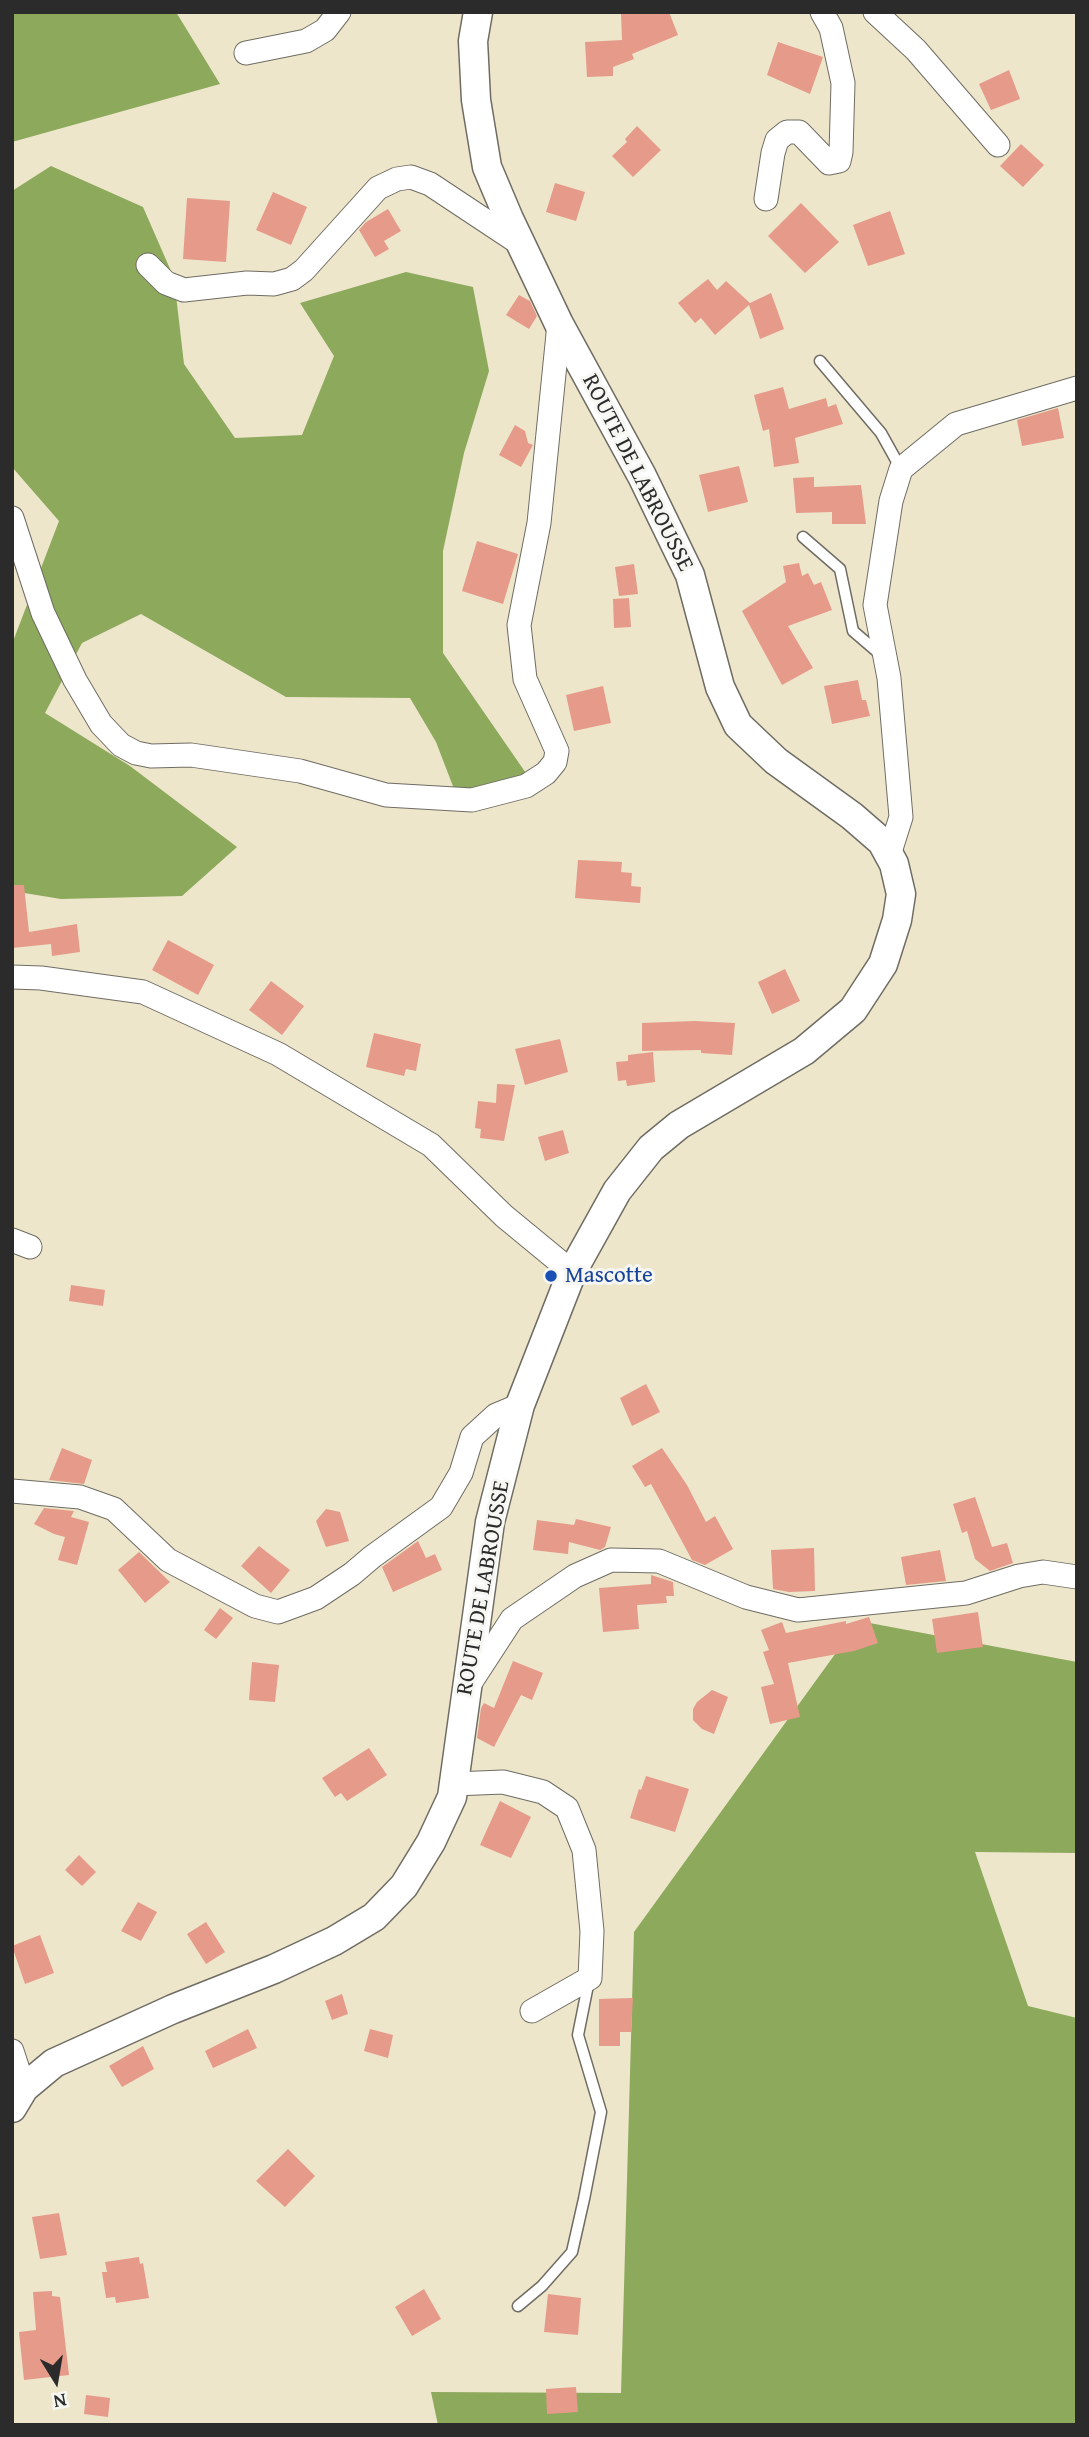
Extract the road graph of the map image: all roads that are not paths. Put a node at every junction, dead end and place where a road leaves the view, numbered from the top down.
1 (339, 12) edge
2 (478, 12) edge
3 (822, 12) edge
4 (875, 12) edge
5 (246, 53) dead end
6 (998, 145) dead end
7 (766, 199) dead end
8 (522, 245) junction
9 (148, 265) dead end
10 (559, 324) junction
11 (820, 361) dead end
12 (1077, 388) edge
13 (901, 469) junction
14 (12, 518) edge
15 (803, 537) dead end
16 (885, 659) junction
17 (889, 855) junction
18 (12, 977) edge
19 (572, 1272) junction
20 (520, 1405) junction
21 (12, 1492) edge
22 (1077, 1577) edge
23 (465, 1690) junction
24 (454, 1784) junction
25 (590, 1978) junction
26 (532, 2011) dead end
27 (12, 2051) edge
28 (18, 2098) edge
29 (518, 2306) dead end

1 - 5 street
2 - 8 street, ROUTE DE LABROUSSE
3 - 7 street
4 - 6 street
8 - 9 street
8 - 10 street, ROUTE DE LABROUSSE
10 - 14 street
10 - 17 street, ROUTE DE LABROUSSE
11 - 13 lane
12 - 13 street
13 - 16 street
15 - 16 lane
16 - 17 street
17 - 19 street, ROUTE DE LABROUSSE
18 - 19 street
19 - 20 street, ROUTE DE LABROUSSE
20 - 21 street
20 - 23 street, ROUTE DE LABROUSSE
22 - 23 street
23 - 24 street, ROUTE DE LABROUSSE
24 - 25 street
24 - 28 street, ROUTE DE LABROUSSE
25 - 26 street
25 - 29 lane
27 - 28 street

